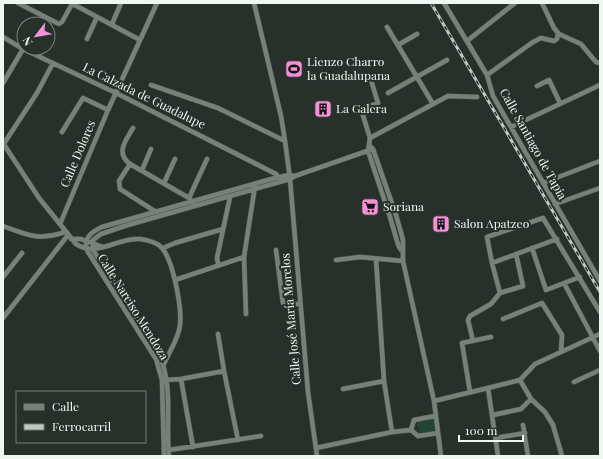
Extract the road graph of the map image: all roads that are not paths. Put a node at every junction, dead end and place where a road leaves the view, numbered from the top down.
1 (18, 3) edge
2 (72, 3) edge
3 (84, 3) edge
4 (121, 3) edge
5 (157, 3) edge
6 (254, 3) edge
7 (444, 3) edge
8 (515, 3) edge
9 (542, 3) edge
10 (82, 9) junction
11 (97, 17) junction
12 (112, 24) junction
13 (387, 27) dead end
14 (558, 33) junction
15 (417, 34) dead end
16 (3, 38) edge
17 (87, 39) dead end
18 (140, 40) junction
19 (467, 41) junction
20 (16, 44) edge
21 (398, 45) junction
22 (18, 56) edge
23 (39, 56) edge
24 (447, 60) dead end
25 (53, 63) junction
26 (600, 63) edge
27 (487, 75) junction
28 (370, 77) dead end
29 (416, 78) junction
30 (3, 83) edge
31 (151, 85) dead end
32 (600, 85) edge
33 (537, 86) dead end
34 (116, 93) junction
35 (388, 93) dead end
36 (477, 97) dead end
37 (560, 103) junction
38 (433, 104) junction
39 (108, 110) junction
40 (511, 127) junction
41 (133, 128) dead end
42 (62, 132) dead end
43 (370, 138) junction
44 (285, 141) junction
45 (3, 144) edge
46 (371, 147) junction
47 (151, 150) dead end
48 (368, 151) junction
49 (175, 159) dead end
50 (206, 160) dead end
51 (600, 161) edge
52 (130, 164) junction
53 (142, 170) junction
54 (278, 177) junction
55 (290, 177) junction
56 (164, 183) junction
57 (543, 183) junction
58 (255, 187) junction
59 (600, 188) edge
60 (230, 197) junction
61 (192, 202) junction
62 (556, 204) junction
63 (156, 212) junction
64 (127, 223) junction
65 (60, 224) junction
66 (3, 226) edge
67 (223, 229) junction
68 (68, 235) junction
69 (557, 239) junction
70 (86, 241) junction
71 (92, 242) junction
72 (103, 247) junction
73 (86, 248) junction
74 (162, 248) junction
75 (532, 248) junction
76 (93, 250) junction
77 (276, 250) dead end
78 (402, 251) junction
79 (22, 253) dead end
80 (516, 254) junction
81 (244, 257) junction
82 (376, 258) junction
83 (336, 260) dead end
84 (403, 261) junction
85 (492, 263) junction
86 (220, 265) junction
87 (3, 277) edge
88 (580, 277) junction
89 (175, 280) junction
90 (600, 281) edge
91 (564, 283) junction
92 (500, 293) junction
93 (300, 304) junction
94 (600, 312) edge
95 (246, 314) dead end
96 (3, 318) edge
97 (504, 319) dead end
98 (218, 334) dead end
99 (600, 334) edge
100 (491, 337) dead end
101 (593, 337) junction
102 (473, 341) junction
103 (600, 350) edge
104 (561, 352) junction
105 (164, 364) junction
106 (600, 370) edge
107 (224, 371) junction
108 (181, 379) junction
109 (162, 380) junction
110 (168, 380) junction
111 (520, 380) junction
112 (384, 381) junction
113 (574, 382) dead end
114 (488, 388) junction
115 (343, 389) dead end
116 (470, 392) junction
117 (530, 399) junction
118 (434, 401) junction
119 (492, 415) junction
120 (435, 416) junction
121 (524, 425) dead end
122 (411, 430) junction
123 (392, 432) junction
124 (438, 433) junction
125 (525, 433) junction
126 (261, 436) dead end
127 (496, 438) junction
128 (238, 440) junction
129 (193, 446) junction
130 (316, 448) junction
131 (169, 450) junction
132 (164, 456) edge
133 (169, 456) edge
134 (317, 456) edge
135 (441, 456) edge
136 (498, 456) edge
137 (528, 456) edge
138 (562, 456) edge

1 - 2 street
2 - 10 street
3 - 10 street
4 - 12 street
5 - 18 street, Calle Dolores
6 - 44 street, Calle José María Morelos
7 - 19 street, Calle Santiago de Tapia
8 - 19 street
9 - 14 street
10 - 11 street
11 - 12 street
11 - 17 street
12 - 18 street
13 - 21 street
14 - 26 street
14 - 27 street
15 - 21 street
16 - 20 street, La Calzada de Guadalupe
18 - 34 street, Calle Dolores
19 - 27 street, Calle Santiago de Tapia
21 - 29 street
22 - 30 street
23 - 25 street, La Calzada de Guadalupe
24 - 29 street
25 - 34 street, La Calzada de Guadalupe
25 - 45 street
27 - 40 street, Calle Santiago de Tapia
28 - 43 street
29 - 35 street
29 - 38 street
31 - 44 street
32 - 37 street
33 - 37 street
34 - 39 street, Calle Dolores
34 - 54 street, La Calzada de Guadalupe
36 - 38 street
37 - 40 street
38 - 43 street
39 - 42 street
39 - 65 street, Calle Dolores
40 - 57 street, Calle Santiago de Tapia
41 - 52 street
43 - 46 street
44 - 55 street, Calle José María Morelos
45 - 65 street
46 - 48 street
46 - 78 street
47 - 53 street
48 - 55 street, Calle Narciso Mendoza
48 - 78 street
49 - 56 street
50 - 61 street
51 - 57 street
52 - 53 street
52 - 63 street
53 - 56 street
54 - 55 street, Calle Narciso Mendoza
54 - 58 street, Calle Narciso Mendoza
55 - 93 street, Calle José María Morelos
56 - 61 street
57 - 62 street, Calle Santiago de Tapia
58 - 60 street, Calle Narciso Mendoza
58 - 61 street, Calle Narciso Mendoza
58 - 81 street
59 - 62 street
60 - 61 street, Calle Narciso Mendoza
60 - 67 street
61 - 63 street, Calle Narciso Mendoza
61 - 64 street, Calle Narciso Mendoza
62 - 90 street, Calle Santiago de Tapia
63 - 64 street, Calle Narciso Mendoza
64 - 70 street, Calle Narciso Mendoza
64 - 71 street, Calle Narciso Mendoza
65 - 68 street
66 - 68 street
67 - 74 street
67 - 86 street
68 - 70 street
68 - 73 street
68 - 96 street
69 - 75 street
69 - 85 street
69 - 88 street
70 - 71 street
70 - 73 street, Calle Narciso Mendoza
71 - 72 street
71 - 76 street, Calle Narciso Mendoza
72 - 74 street
72 - 76 street
73 - 76 street
73 - 109 street, Calle Narciso Mendoza
74 - 89 street
75 - 80 street
75 - 91 street
76 - 105 street, Calle Narciso Mendoza
77 - 93 street
78 - 84 street
79 - 87 street
80 - 85 street
80 - 92 street
81 - 86 street
81 - 95 street
82 - 83 street
82 - 84 street
82 - 112 street
84 - 118 street
85 - 92 street
86 - 89 street
88 - 91 street
88 - 94 street
89 - 105 street
91 - 101 street
92 - 102 street
93 - 130 street, Calle José María Morelos
97 - 104 street
98 - 107 street
99 - 101 street
100 - 102 street
101 - 103 street
101 - 104 street
102 - 116 street
104 - 111 street
105 - 110 street, Calle Narciso Mendoza
106 - 113 street
107 - 108 street
107 - 128 street
108 - 110 street
108 - 129 street
109 - 110 street
109 - 132 street, Calle Narciso Mendoza
110 - 131 street, Calle Narciso Mendoza
111 - 114 street
111 - 117 street
112 - 115 street
112 - 123 street
114 - 116 street
114 - 119 street
116 - 118 street
117 - 119 street
117 - 138 street
118 - 120 street
119 - 127 street
120 - 122 street
120 - 124 street
121 - 125 street
122 - 123 street
122 - 124 street
123 - 130 street
124 - 135 street
125 - 127 street
125 - 137 street
126 - 128 street
127 - 136 street
128 - 129 street
129 - 131 street
130 - 134 street, Calle José María Morelos
131 - 133 street, Calle Narciso Mendoza

